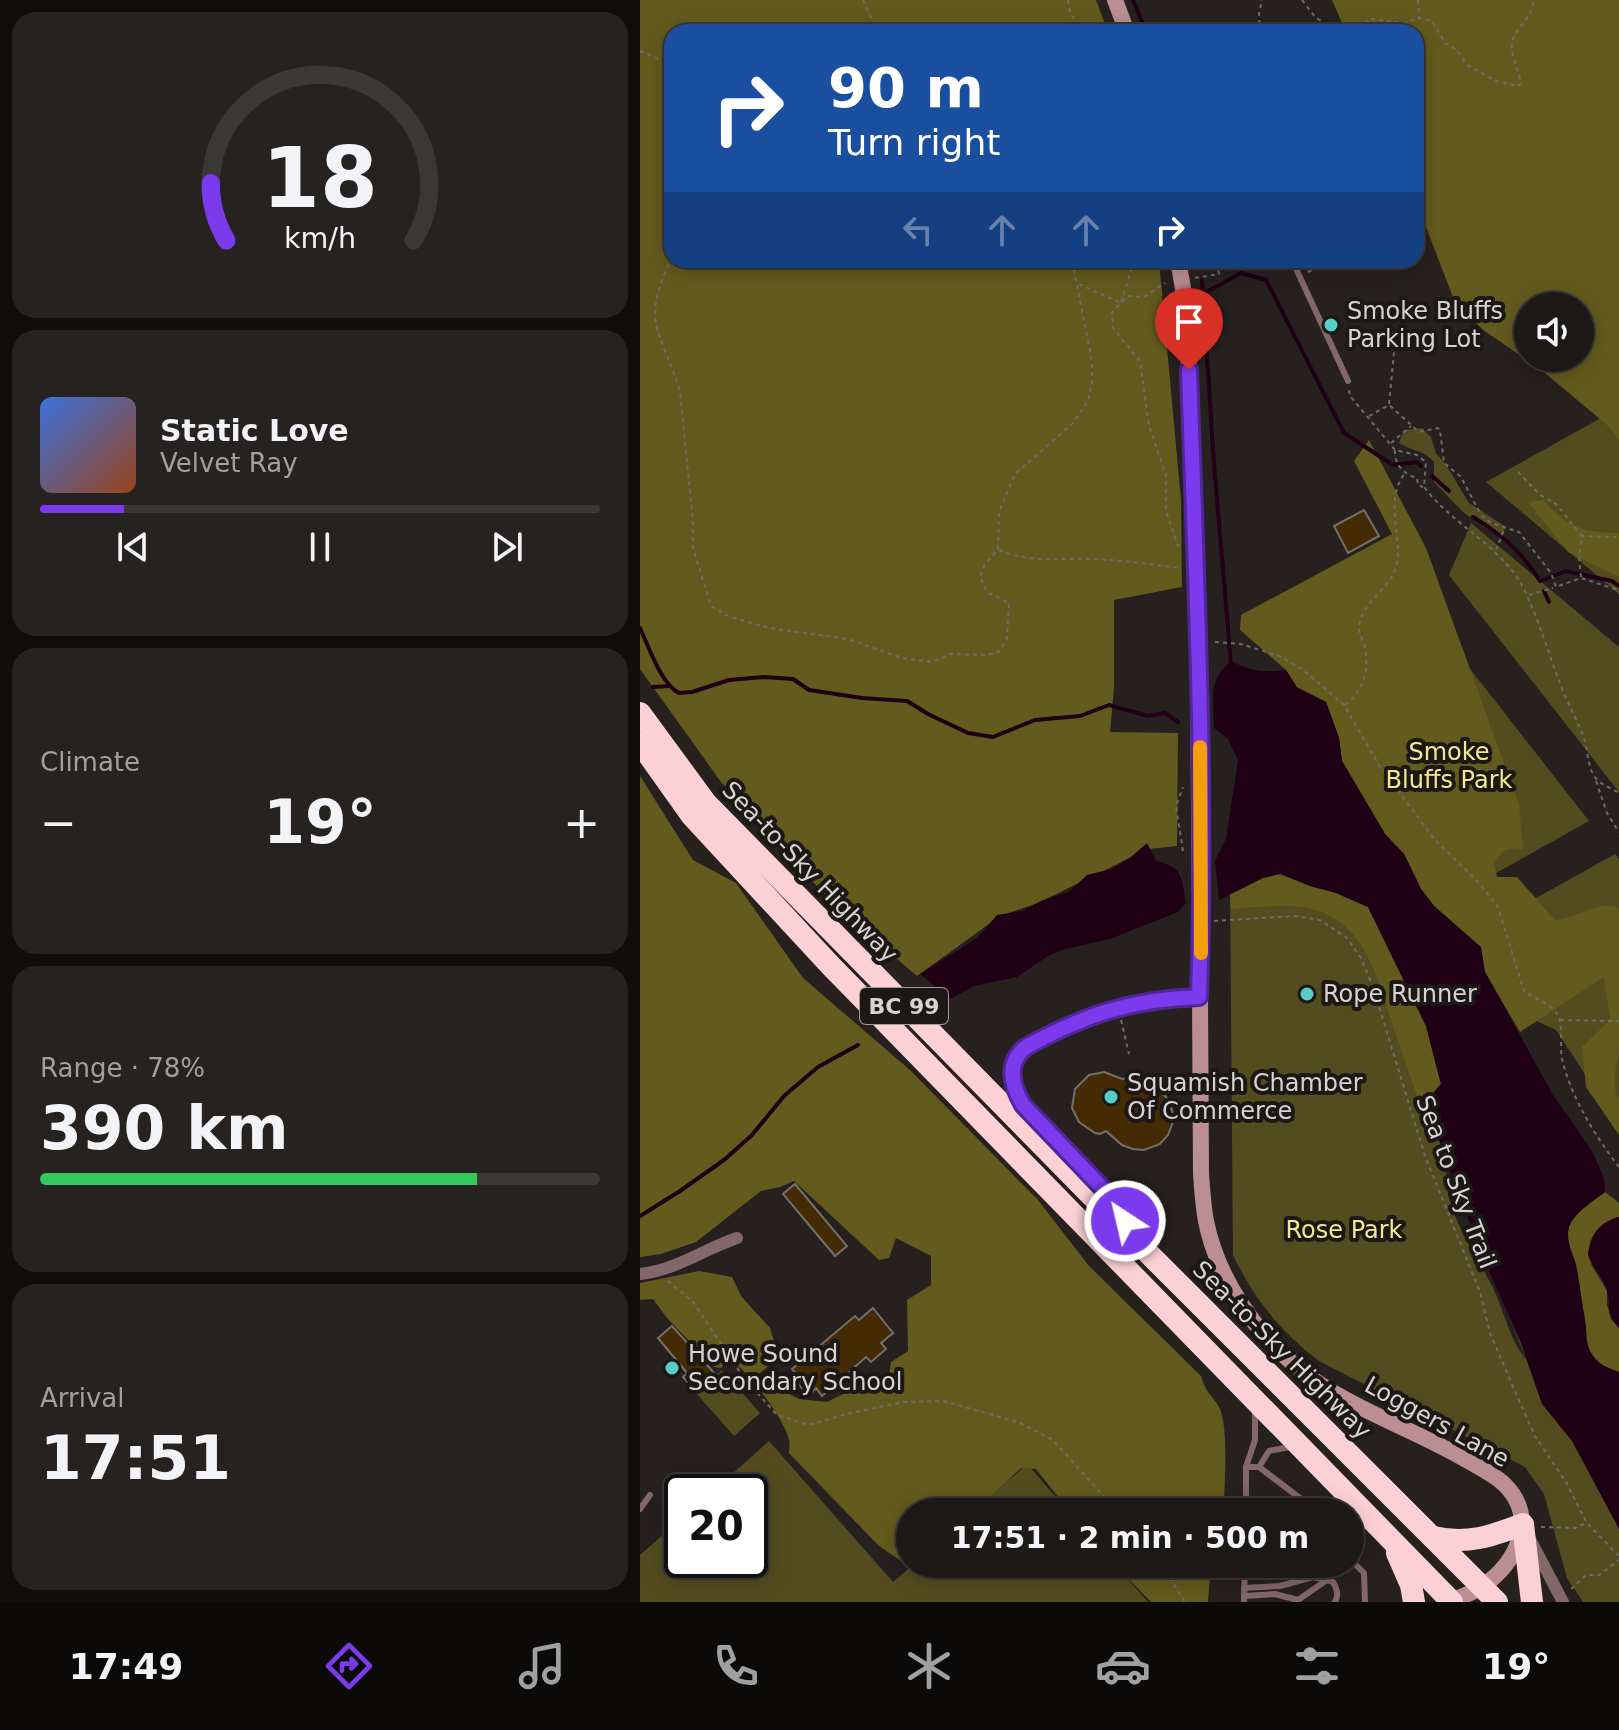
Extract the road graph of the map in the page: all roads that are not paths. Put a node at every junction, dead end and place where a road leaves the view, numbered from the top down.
1 (1115, 0) edge
2 (1124, 24) edge
3 (1296, 268) edge
4 (1177, 269) edge
5 (1348, 381) road end
6 (640, 713) edge
7 (640, 743) edge
8 (1199, 997) junction
9 (737, 1238) dead end
10 (1140, 1245) junction
11 (646, 1273) edge
12 (1250, 1394) junction
13 (1299, 1445) junction
14 (1246, 1467) junction
15 (1259, 1467) junction
16 (650, 1495) dead end
17 (1246, 1498) edge
18 (1300, 1498) edge
19 (640, 1509) edge
20 (1523, 1524) junction
21 (1382, 1528) junction
22 (1433, 1537) junction
23 (1364, 1573) edge
24 (1327, 1580) junction
25 (1244, 1595) edge
26 (1485, 1597) edge
27 (1561, 1600) edge
28 (1335, 1602) edge
29 (1365, 1602) edge
30 (1414, 1602) edge
31 (1451, 1602) edge
32 (1532, 1602) edge

1 - 2 street
3 - 5 lane
4 - 8 street, Loggers Lane
6 - 10 highway, Sea-to-Sky Highway / BC 99
7 - 12 highway, Sea-to-Sky Highway / BC 99
8 - 10 lane
8 - 20 street, Loggers Lane
9 - 11 street
10 - 22 highway, Sea-to-Sky Highway / BC 99
12 - 13 highway, Sea-to-Sky Highway / BC 99
12 - 14 lane
13 - 15 lane
13 - 21 highway, Sea-to-Sky Highway / BC 99
14 - 15 lane
14 - 17 lane
15 - 18 lane
16 - 19 lane
20 - 22 highway
20 - 26 street
20 - 27 street
20 - 32 highway
21 - 30 highway
21 - 31 highway, Sea-to-Sky Highway / BC 99
22 - 26 highway, Sea-to-Sky Highway / BC 99
23 - 29 lane
24 - 25 lane
24 - 25 lane
24 - 28 lane
26 - 31 street

